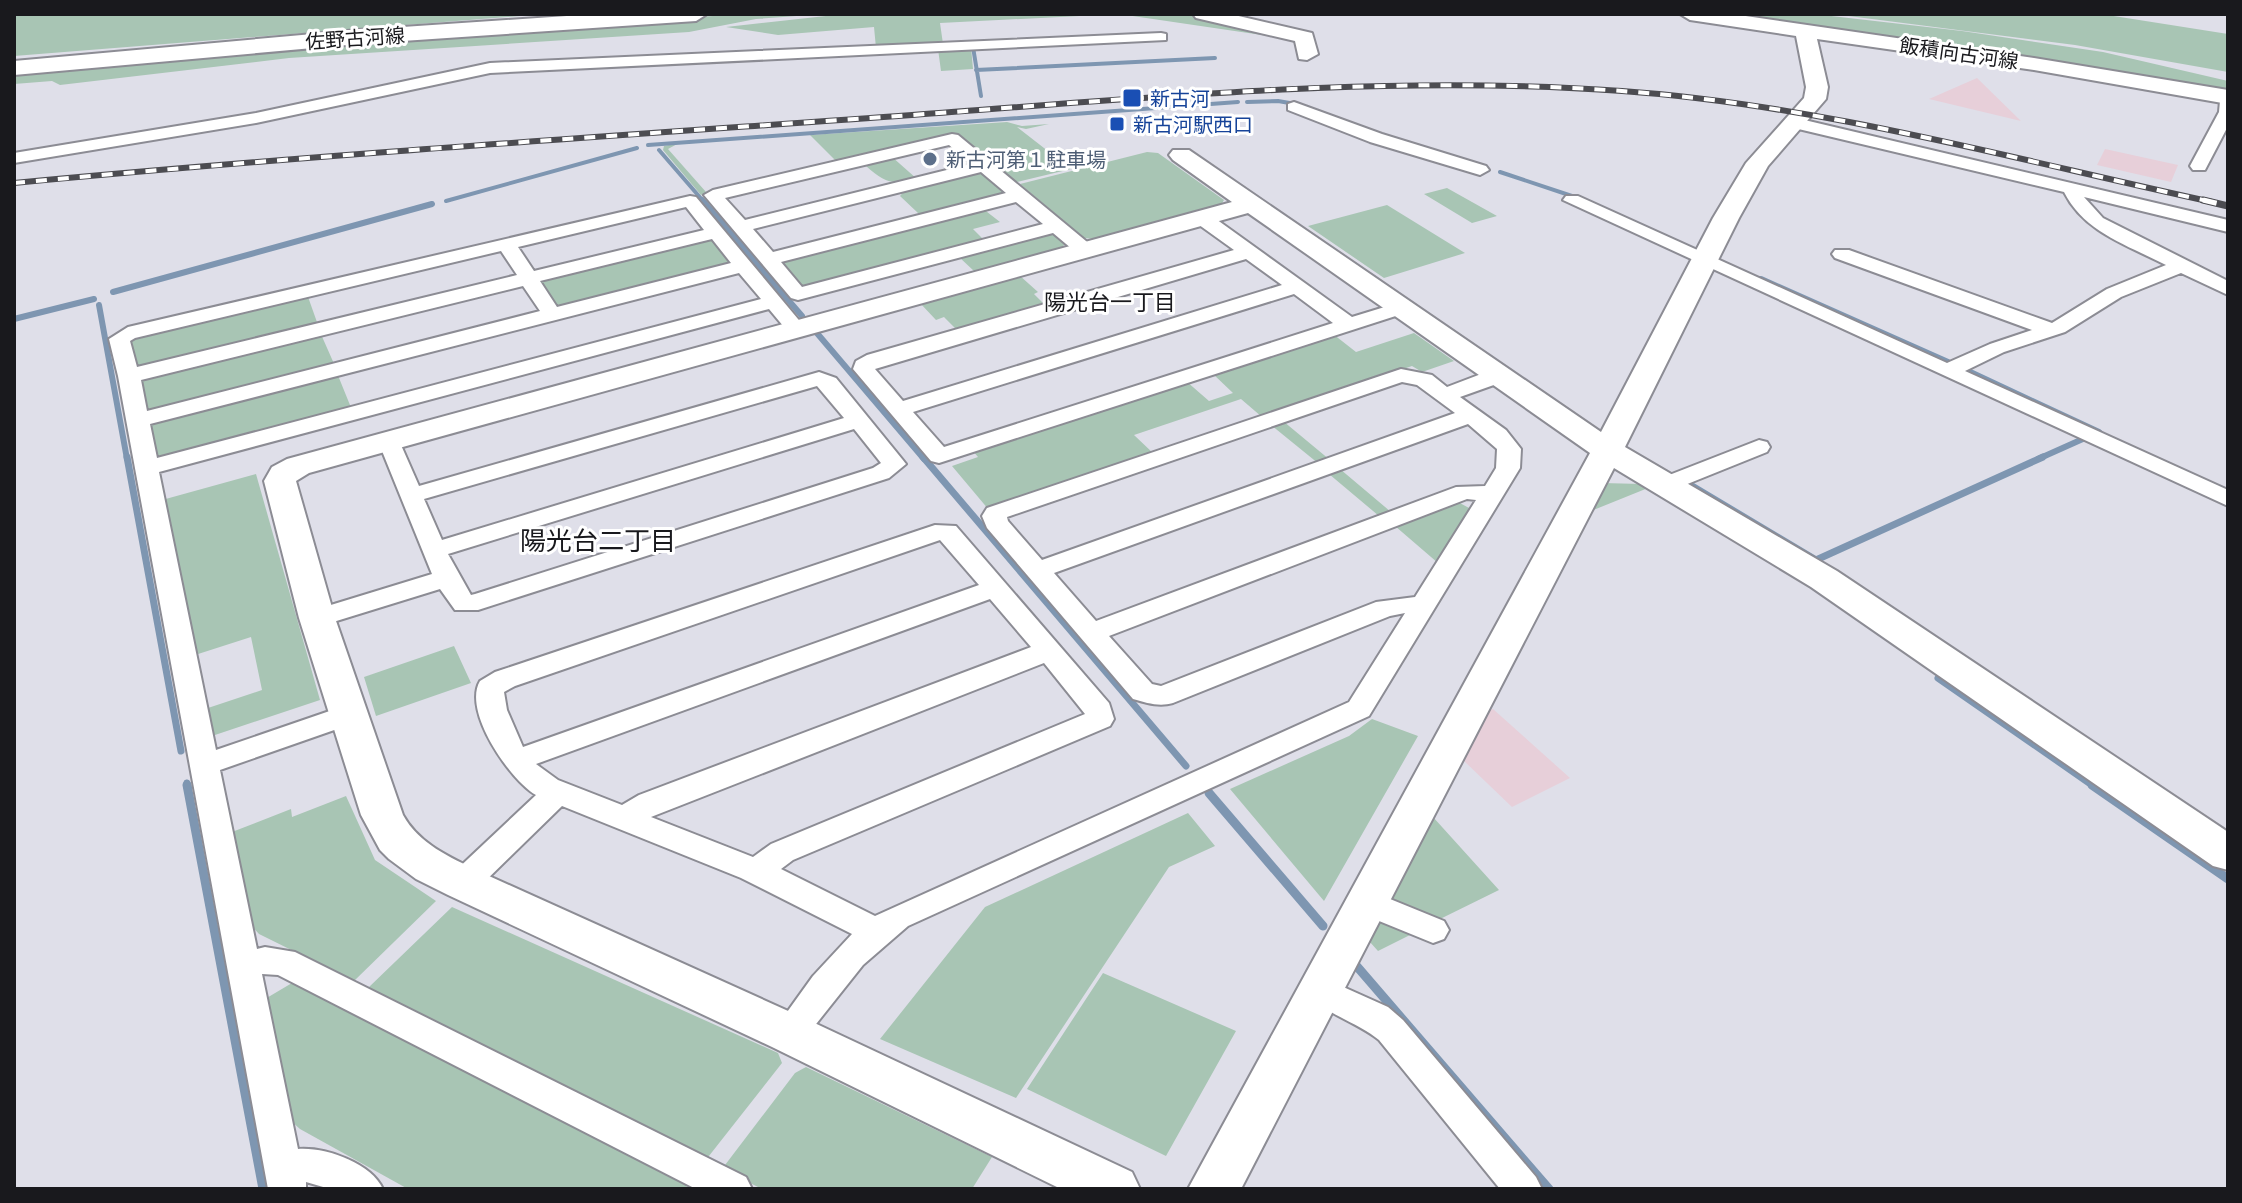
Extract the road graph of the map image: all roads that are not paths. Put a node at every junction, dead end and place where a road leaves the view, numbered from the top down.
1 (696, 14) edge
2 (1203, 14) edge
3 (1690, 14) edge
4 (1805, 31) junction
5 (1161, 37) dead end
6 (1307, 54) dead end
7 (14, 65) edge
8 (2228, 99) edge
9 (1294, 107) dead end
10 (1796, 123) junction
11 (1181, 155) dead end
12 (14, 158) edge
13 (854, 162) junction
14 (985, 166) junction
15 (2199, 166) dead end
16 (1480, 170) dead end
17 (2071, 189) junction
18 (886, 191) junction
19 (1020, 195) junction
20 (1572, 200) dead end
21 (1251, 204) junction
22 (1202, 218) junction
23 (918, 221) junction
24 (1057, 226) junction
25 (2228, 226) edge
26 (740, 227) junction
27 (714, 233) junction
28 (506, 244) junction
29 (1085, 250) junction
30 (1248, 252) junction
31 (1842, 254) dead end
32 (770, 259) junction
33 (1705, 259) junction
34 (742, 266) junction
35 (2180, 266) junction
36 (528, 278) junction
37 (1296, 287) junction
38 (2228, 289) edge
39 (1401, 308) junction
40 (552, 314) junction
41 (784, 315) junction
42 (1348, 324) junction
43 (2051, 329) junction
44 (1950, 370) junction
45 (129, 376) junction
46 (1497, 376) junction
47 (1444, 395) junction
48 (899, 409) junction
49 (1471, 415) junction
50 (137, 420) junction
51 (857, 421) junction
52 (389, 441) junction
53 (1759, 447) dead end
54 (1608, 451) junction
55 (146, 468) junction
56 (1667, 484) junction
57 (1493, 493) junction
58 (412, 495) junction
59 (2228, 499) edge
60 (436, 550) junction
61 (1039, 570) junction
62 (448, 578) junction
63 (995, 588) junction
64 (1423, 607) junction
65 (317, 618) junction
66 (1094, 632) junction
67 (1048, 651) junction
68 (350, 714) junction
69 (517, 760) junction
70 (204, 765) junction
71 (559, 791) junction
72 (625, 818) junction
73 (2228, 854) edge
74 (754, 872) junction
75 (463, 883) junction
76 (1368, 903) junction
77 (1433, 930) dead end
78 (874, 931) junction
79 (243, 967) junction
80 (1321, 991) junction
81 (789, 1033) junction
82 (285, 1180) edge
83 (1072, 1181) edge
84 (364, 1189) edge
85 (733, 1189) edge
86 (1114, 1189) edge
87 (1214, 1189) edge
88 (1523, 1189) edge

1 - 7 main road, 佐野古河線
2 - 6 street
3 - 4 street, 飯積向古河線
4 - 8 street, 飯積向古河線
4 - 10 street
5 - 12 street
8 - 15 street
9 - 16 street
10 - 17 street
10 - 33 street
11 - 21 street
13 - 14 street
13 - 18 street
13 - 26 street
14 - 18 street
14 - 19 street
17 - 25 street
17 - 35 street
18 - 23 street
18 - 26 street
19 - 23 street
19 - 24 street
20 - 33 street
21 - 22 street
21 - 39 street
22 - 29 street
22 - 30 street
23 - 32 street
24 - 29 street
24 - 32 street
26 - 32 street
27 - 28 street
27 - 34 street
27 - 36 street
28 - 36 street
28 - 45 street
29 - 41 street
30 - 37 street
30 - 48 street
31 - 43 street
33 - 44 street
33 - 54 street
34 - 40 street
34 - 41 street
35 - 38 street
35 - 43 street
36 - 40 street
36 - 45 street
37 - 42 street
37 - 48 street
39 - 42 street
39 - 46 street
40 - 50 street
41 - 52 street
41 - 55 street
42 - 48 street
43 - 44 street
44 - 59 street
45 - 50 street
46 - 47 street
46 - 54 street
47 - 49 street
47 - 61 street
49 - 57 street
49 - 61 street
50 - 55 street
51 - 58 street
51 - 60 street
51 - 62 street
52 - 58 street
52 - 65 street
53 - 56 street
54 - 56 street
54 - 76 street
55 - 70 street
56 - 73 street
57 - 64 street
57 - 66 street
58 - 60 street
60 - 62 street
61 - 66 street
62 - 65 street
63 - 67 street
63 - 69 street
63 - 69 street
64 - 66 street
64 - 78 street
65 - 68 street
67 - 72 street
67 - 74 street
68 - 70 street
68 - 75 street
69 - 71 street
70 - 79 street
71 - 72 street
71 - 75 street
72 - 74 street
74 - 78 street
75 - 81 street
76 - 77 street
76 - 80 street
78 - 81 street
79 - 82 street
79 - 85 street
80 - 87 street
80 - 88 street
81 - 83 street
82 - 84 street
83 - 86 street

